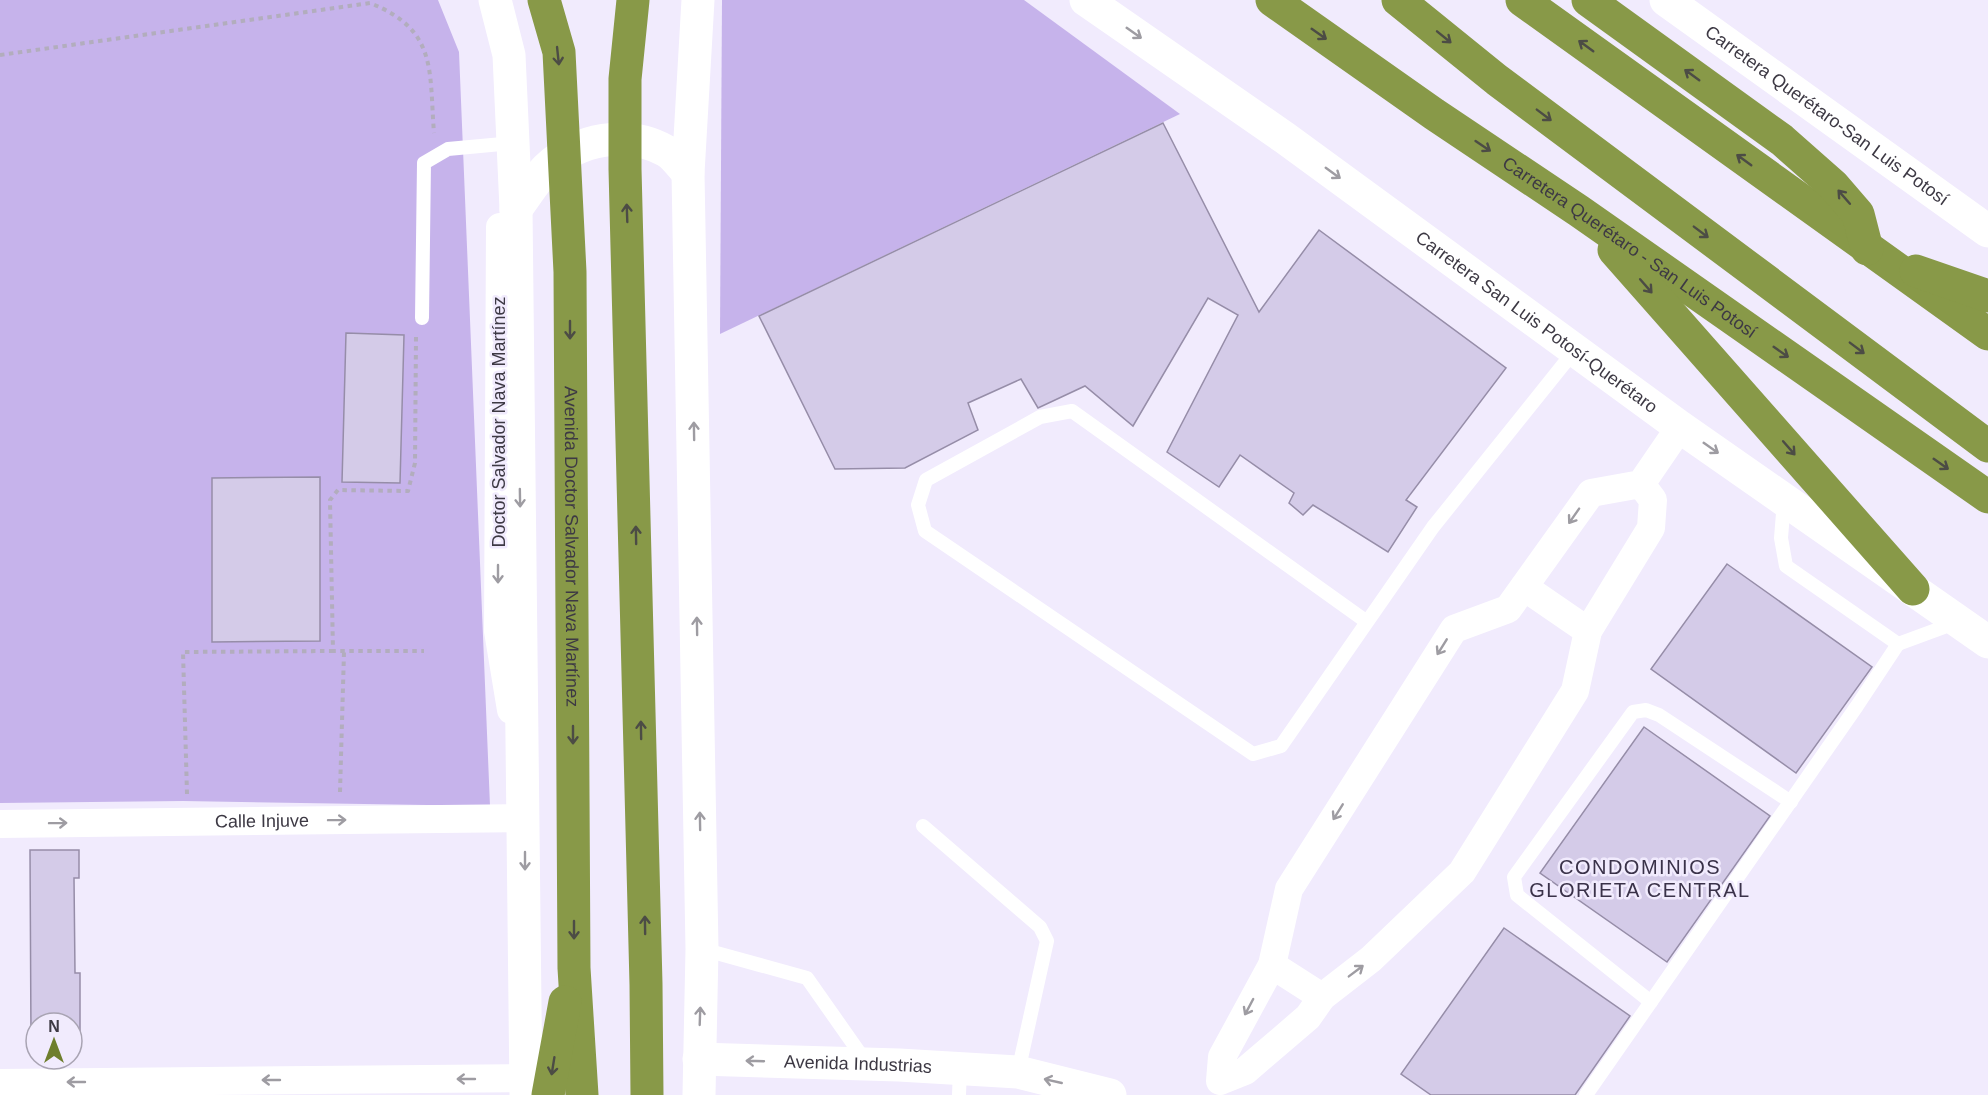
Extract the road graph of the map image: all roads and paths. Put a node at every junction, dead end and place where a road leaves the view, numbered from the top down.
1 (495, 0) edge
2 (544, 0) edge
3 (634, 0) edge
4 (698, 0) edge
5 (1086, 0) edge
6 (1272, 0) edge
7 (1398, 0) edge
8 (1522, 0) edge
9 (1588, 0) edge
10 (1682, 4) edge
11 (0, 54) edge
12 (507, 144) junction
13 (436, 156) junction
14 (688, 173) junction
15 (508, 209) junction
16 (1579, 211) junction
17 (1988, 231) edge
18 (1873, 253) junction
19 (1988, 296) edge
20 (419, 324) joint
21 (1988, 334) edge
22 (1575, 350) junction
23 (1680, 427) junction
24 (1988, 446) edge
25 (1641, 484) junction
26 (1988, 497) edge
27 (1784, 499) junction
28 (1524, 587) junction
29 (1913, 589) junction
30 (1367, 621) junction
31 (1959, 621) junction
32 (1588, 631) junction
33 (1988, 642) edge
34 (1898, 644) junction
35 (333, 651) junction
36 (424, 651) dead end
37 (344, 652) junction
38 (198, 794) dead end
39 (328, 794) dead end
40 (1791, 802) junction
41 (524, 803) junction
42 (0, 824) edge
43 (923, 826) dead end
44 (702, 949) junction
45 (1272, 965) junction
46 (574, 968) junction
47 (1322, 997) junction
48 (1651, 1002) junction
49 (699, 1059) junction
50 (868, 1064) junction
51 (1018, 1072) junction
52 (959, 1081) edge
53 (0, 1083) edge
54 (1216, 1088) edge
55 (533, 1089) edge
56 (582, 1095) edge
57 (647, 1095) edge
58 (699, 1095) edge
59 (1110, 1095) edge
60 (1586, 1095) edge

1 - 12 main road
2 -> 46 highway, Avenida Doctor Salvador Nava Martínez
57 -> 3 highway
4 - 14 main road
5 -> 22 main road, Carretera San Luis Potosí-Querétaro
6 -> 16 highway, Carretera Querétaro - San Luis Potosí
7 -> 24 highway
18 -> 8 highway
18 -> 9 highway
10 - 17 main road, Carretera Querétaro-San Luis Potosí
11 - 13 path
12 - 13 lane
12 - 15 main road
13 - 20 lane
14 - 15 main road
44 -> 14 main road
15 -> 41 main road
16 -> 26 highway, Carretera Querétaro - San Luis Potosí
16 -> 29 highway
18 - 19 highway
18 - 21 highway
20 - 35 path
22 - 23 main road, Carretera San Luis Potosí-Querétaro
22 - 30 lane
23 - 25 street
23 -> 27 main road, Carretera San Luis Potosí-Querétaro
25 -> 28 street
25 - 32 street
27 - 29 main road, Carretera San Luis Potosí-Querétaro
27 - 34 lane
28 - 32 street
28 -> 45 street
29 - 31 main road, Carretera San Luis Potosí-Querétaro
30 - 30 lane
31 - 33 main road, Carretera San Luis Potosí-Querétaro
31 - 34 lane
47 -> 32 street
34 - 40 lane
35 - 37 path
35 - 38 path
36 - 37 path
37 - 39 path
40 - 48 lane
40 - 48 lane
42 -> 41 street, Calle Injuve
41 -> 55 main road
43 - 51 lane
49 -> 44 main road
44 - 50 lane
45 - 47 street
45 -> 54 street
46 -> 55 highway
46 - 56 highway, Avenida Doctor Salvador Nava Martínez
47 - 54 street
48 - 60 lane
50 -> 49 main road, Avenida Industrias
49 - 58 main road
50 - 52 main road, Avenida Industrias
51 - 52 main road, Avenida Industrias
59 -> 51 main road, Avenida Industrias
55 -> 53 street

